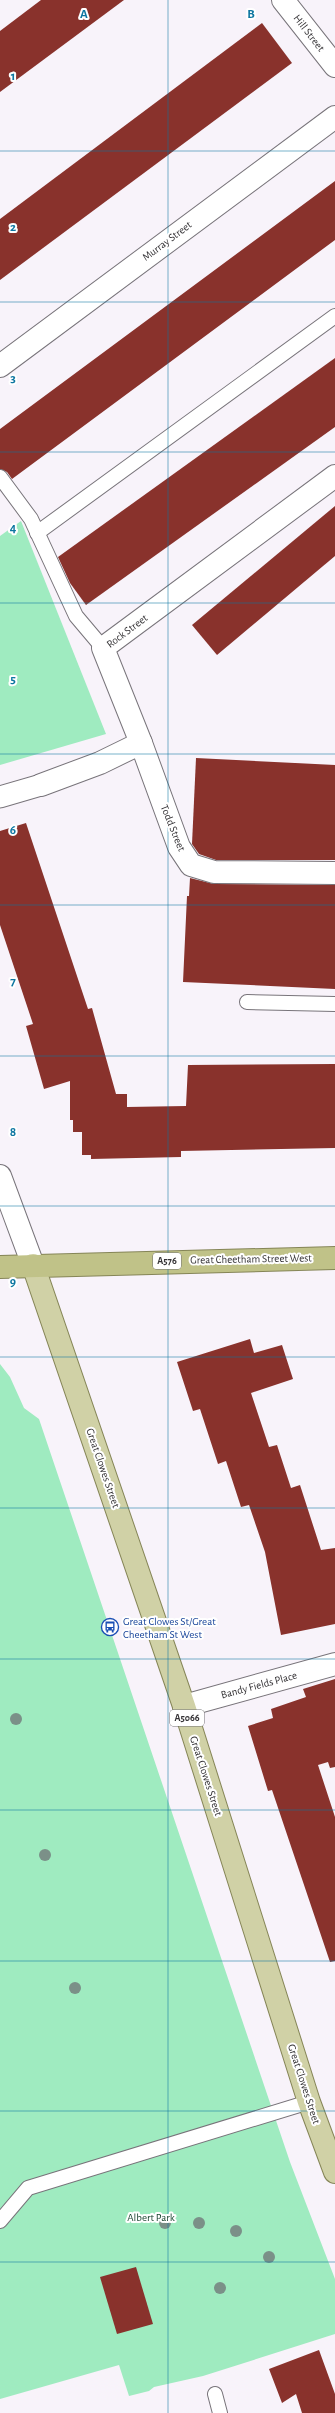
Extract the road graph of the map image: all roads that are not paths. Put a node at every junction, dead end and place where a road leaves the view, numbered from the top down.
1 (283, 0) edge
2 (335, 66) edge
3 (335, 117) edge
4 (335, 316) edge
5 (2, 358) edge
6 (335, 476) edge
7 (0, 477) edge
8 (38, 533) junction
9 (103, 648) junction
10 (141, 742) junction
11 (41, 785) joint
12 (0, 797) edge
13 (335, 874) edge
14 (247, 1002) dead end
15 (335, 1004) edge
16 (0, 1176) edge
17 (335, 1258) edge
18 (33, 1265) junction
19 (0, 1267) edge
20 (335, 1664) edge
21 (184, 1706) junction
22 (310, 2102) junction
23 (335, 2172) edge
24 (0, 2221) edge
25 (215, 2394) dead end
26 (220, 2413) edge

1 - 2 street, Hill Street
3 - 5 street, Murray Street
4 - 8 lane
6 - 9 street, Rock Street
7 - 8 lane
8 - 9 lane
9 - 10 street, Rock Street
10 - 11 street
10 - 13 street, Todd Street
11 - 12 street
14 - 15 lane
16 - 18 street, Great Clowes Street
17 - 18 highway, Great Cheetham Street West / A576
18 - 19 highway, Great Cheetham Street West / A576
18 - 21 main road, Great Clowes Street / A5066
20 - 21 street, Bandy Fields Place
21 - 22 main road, Great Clowes Street / A5066
22 - 23 main road, Great Clowes Street / A5066
22 - 24 lane
25 - 26 lane

